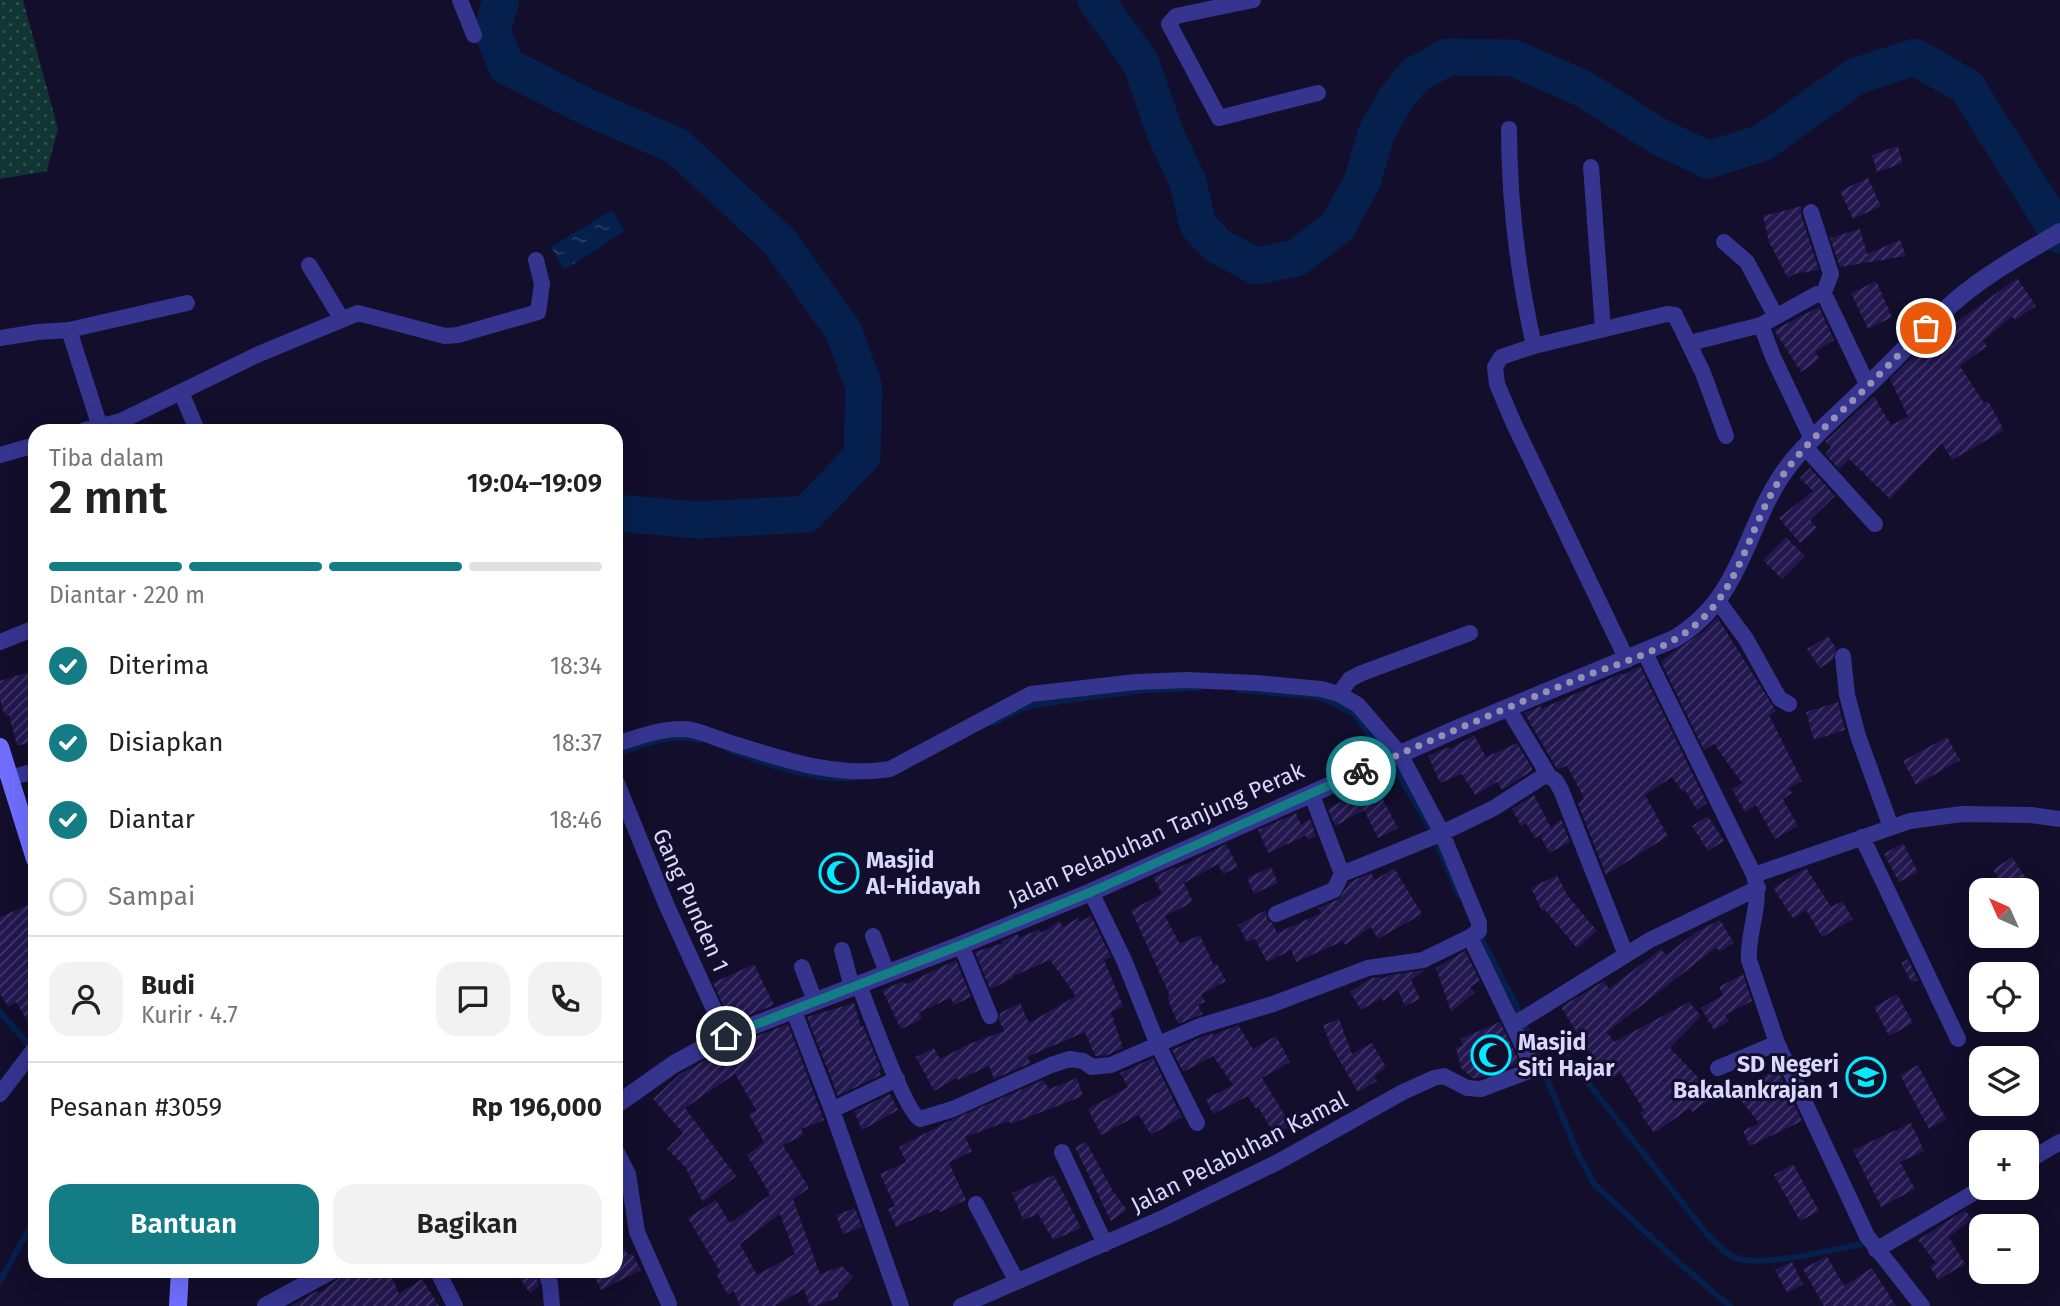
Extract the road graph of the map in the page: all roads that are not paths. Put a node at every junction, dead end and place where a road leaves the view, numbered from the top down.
1 (460, 0) edge
2 (1252, 0) edge
3 (1209, 4) edge
4 (474, 35) dead end
5 (1318, 93) dead end
6 (1509, 129) dead end
7 (1591, 167) dead end
8 (1811, 212) dead end
9 (2060, 232) edge
10 (1724, 242) dead end
11 (536, 260) dead end
12 (309, 265) dead end
13 (1823, 295) junction
14 (187, 303) dead end
15 (1775, 315) junction
16 (341, 318) junction
17 (1761, 324) junction
18 (1603, 329) junction
19 (69, 330) junction
20 (0, 338) edge
21 (1690, 343) junction
22 (1534, 346) junction
23 (1868, 386) junction
24 (181, 392) junction
25 (94, 424) edge
26 (126, 424) edge
27 (194, 424) edge
28 (1726, 436) dead end
29 (1809, 443) junction
30 (28, 447) edge
31 (0, 455) edge
32 (1875, 524) dead end
33 (1718, 601) junction
34 (28, 631) edge
35 (1470, 633) dead end
36 (0, 642) edge
37 (1645, 653) junction
38 (1843, 656) dead end
39 (1627, 660) junction
40 (1339, 694) junction
41 (1789, 704) dead end
42 (1508, 708) junction
43 (623, 742) edge
44 (0, 747) edge
45 (1391, 758) junction
46 (28, 773) edge
47 (1549, 776) junction
48 (9, 778) junction
49 (1311, 793) junction
50 (623, 798) edge
51 (2060, 819) edge
52 (1891, 827) junction
53 (1436, 836) junction
54 (28, 837) edge
55 (1863, 837) junction
56 (1342, 874) junction
57 (1756, 881) junction
58 (1091, 892) junction
59 (1276, 914) dead end
60 (1474, 934) junction
61 (873, 936) dead end
62 (961, 945) junction
63 (842, 950) dead end
64 (1626, 955) junction
65 (802, 967) dead end
66 (887, 973) junction
67 (855, 986) junction
68 (815, 1001) junction
69 (793, 1009) junction
70 (990, 1016) dead end
71 (1520, 1021) junction
72 (726, 1036) junction
73 (1958, 1039) dead end
74 (1777, 1043) junction
75 (1158, 1045) junction
76 (28, 1056) edge
77 (1718, 1068) dead end
78 (897, 1079) junction
79 (0, 1094) edge
80 (623, 1100) edge
81 (832, 1110) junction
82 (1197, 1123) dead end
83 (2060, 1142) edge
84 (1062, 1152) dead end
85 (2039, 1154) edge
86 (623, 1164) edge
87 (1969, 1196) edge
88 (975, 1204) dead end
89 (1105, 1244) junction
90 (1876, 1250) junction
91 (180, 1278) edge
92 (317, 1278) edge
93 (441, 1278) edge
94 (548, 1278) edge
95 (1017, 1282) junction
96 (670, 1304) dead end
97 (178, 1306) edge
98 (266, 1306) edge
99 (455, 1306) edge
100 (552, 1306) edge
101 (901, 1306) edge
102 (961, 1306) edge
103 (1922, 1306) edge

1 - 4 street
2 - 3 street
3 - 5 street
6 - 22 street
7 - 18 street
8 - 13 street
9 - 23 street, Jalan Pelabuhan Tanjung Perak
10 - 15 street
11 - 16 street
12 - 16 street
13 - 15 street
13 - 23 street
14 - 19 street
15 - 17 street
16 - 24 street
17 - 21 street
17 - 29 street
18 - 21 street
18 - 22 street
19 - 20 street
19 - 25 street
21 - 28 street
22 - 39 street
23 - 29 street, Jalan Pelabuhan Tanjung Perak
24 - 26 street
24 - 27 street
29 - 32 street
29 - 33 street, Jalan Pelabuhan Tanjung Perak
30 - 31 street
33 - 37 street, Jalan Pelabuhan Tanjung Perak
33 - 41 street
34 - 36 street
35 - 40 street
37 - 39 street, Jalan Pelabuhan Tanjung Perak
37 - 57 street
38 - 52 street
39 - 42 street, Jalan Pelabuhan Tanjung Perak
40 - 43 street
40 - 45 street
42 - 45 street, Jalan Pelabuhan Tanjung Perak
42 - 47 street
44 - 48 main road
45 - 49 street, Jalan Pelabuhan Tanjung Perak
45 - 53 street
46 - 48 street
47 - 53 street
47 - 64 street
48 - 54 main road
49 - 56 street
49 - 58 street, Jalan Pelabuhan Tanjung Perak
50 - 72 street, Gang Punden 1
51 - 52 street
52 - 55 street
53 - 56 street
53 - 60 street
55 - 57 street
55 - 73 street
56 - 59 street
57 - 64 street
57 - 74 street
58 - 62 street, Jalan Pelabuhan Tanjung Perak
58 - 75 street
60 - 71 street
60 - 75 street
61 - 66 street
62 - 66 street, Jalan Pelabuhan Tanjung Perak
62 - 70 street
63 - 67 street
64 - 71 street
65 - 68 street
66 - 67 street, Jalan Pelabuhan Tanjung Perak
67 - 68 street, Jalan Pelabuhan Tanjung Perak
67 - 78 street
68 - 69 street, Jalan Pelabuhan Tanjung Perak
69 - 72 street, Jalan Pelabuhan Tanjung Perak
69 - 81 street
71 - 89 street, Jalan Pelabuhan Kamal
72 - 80 street, Jalan Pelabuhan Tanjung Perak
74 - 77 street
74 - 90 street
75 - 78 street
75 - 82 street
76 - 79 street
78 - 81 street
81 - 101 street
83 - 85 street
84 - 89 street
86 - 96 street
87 - 90 street
88 - 95 street
89 - 95 street, Jalan Pelabuhan Kamal
90 - 103 street
91 - 97 main road
92 - 98 street
93 - 99 street
94 - 100 street
95 - 102 street, Jalan Pelabuhan Kamal

